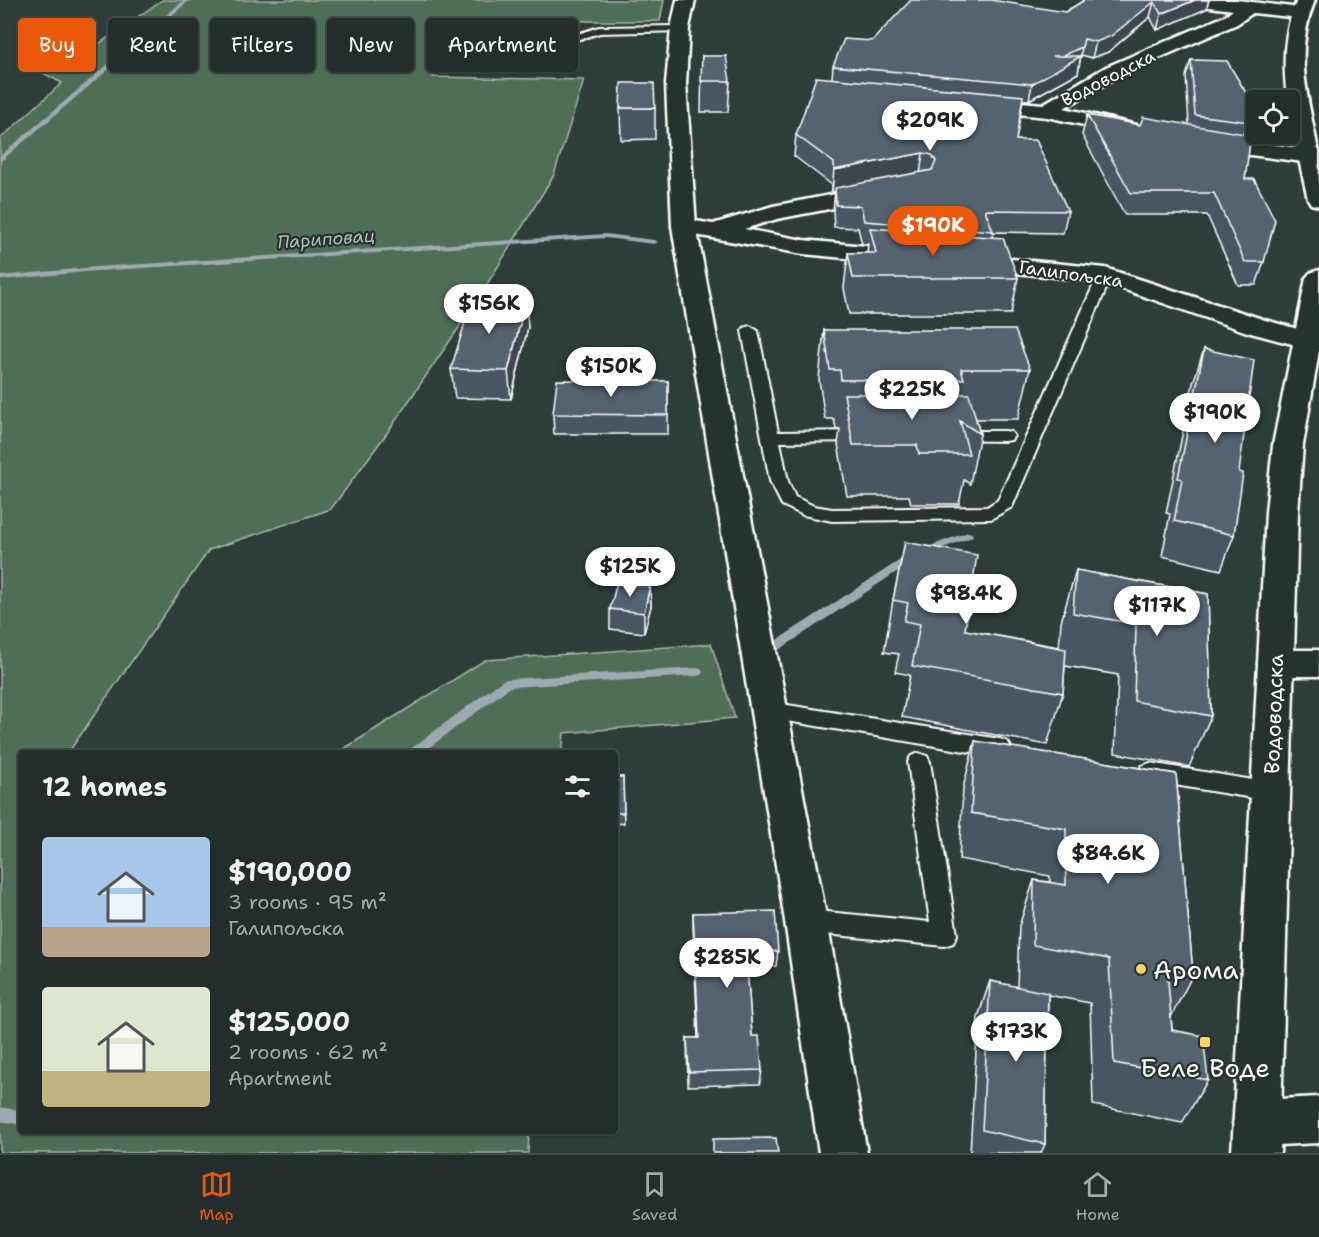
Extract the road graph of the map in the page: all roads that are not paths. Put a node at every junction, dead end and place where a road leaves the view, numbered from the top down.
1 (686, 0) edge
2 (1194, 0) edge
3 (1249, 7) junction
4 (1303, 7) edge
5 (680, 29) junction
6 (578, 36) edge
7 (963, 102) edge
8 (1047, 111) junction
9 (1149, 133) edge
10 (1188, 140) edge
11 (1315, 156) edge
12 (902, 189) edge
13 (1319, 199) edge
14 (699, 229) junction
15 (1106, 275) junction
16 (1319, 278) edge
17 (750, 331) dead end
18 (1307, 340) junction
19 (876, 436) edge
20 (935, 436) edge
21 (1005, 436) dead end
22 (770, 437) junction
23 (1276, 663) junction
24 (1319, 663) edge
25 (769, 710) junction
26 (1025, 752) edge
27 (919, 762) dead end
28 (1131, 769) edge
29 (1270, 792) junction
30 (806, 921) junction
31 (1319, 1120) edge
32 (1257, 1138) edge
33 (843, 1153) edge

1 - 5 street
2 - 3 street
3 - 4 street
3 - 8 street, Водоводска
4 - 11 street
5 - 6 lane
5 - 14 street
7 - 8 street
8 - 9 street, Водоводска
10 - 11 street
11 - 13 street
12 - 14 street
14 - 15 street, Галипољска
14 - 25 street
15 - 18 street, Галипољска
15 - 22 lane
16 - 18 street, Водоводска
17 - 22 lane
18 - 23 street, Водоводска
19 - 22 lane
20 - 21 lane
23 - 24 street
23 - 29 street, Водоводска
25 - 26 lane
25 - 30 street
27 - 30 lane
28 - 29 lane
29 - 32 street, Водоводска
30 - 33 street
31 - 32 street

